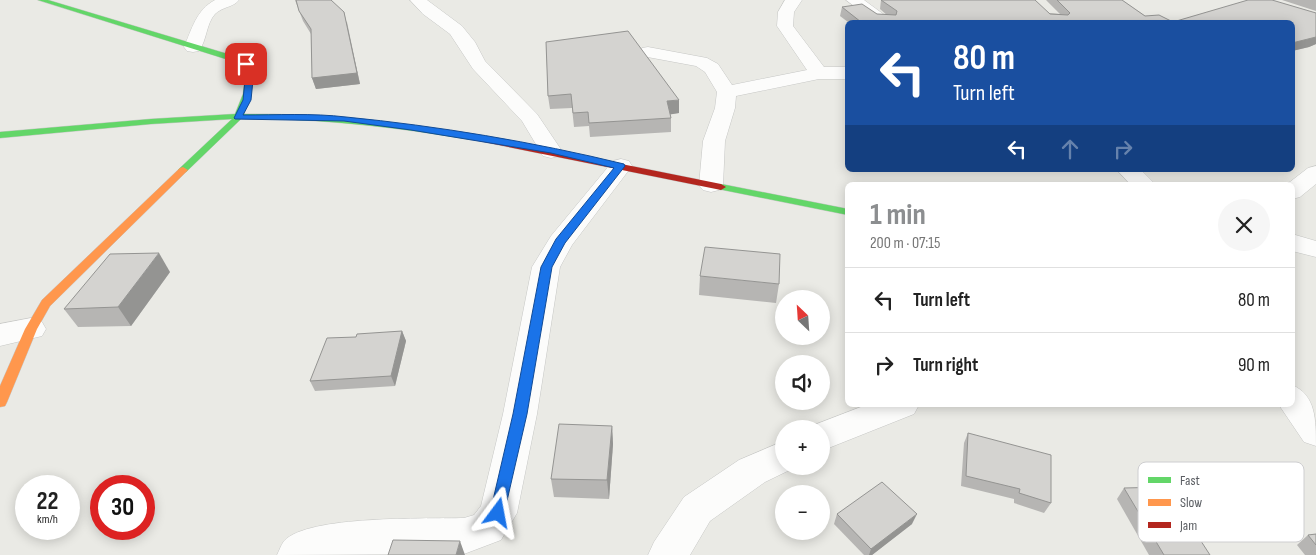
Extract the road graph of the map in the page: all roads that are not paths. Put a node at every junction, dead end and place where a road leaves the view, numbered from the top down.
1 (41, 0) edge
2 (231, 0) edge
3 (418, 0) edge
4 (794, 0) edge
5 (854, 0) edge
6 (883, 20) edge
7 (194, 47) junction
8 (648, 52) dead end
9 (820, 73) junction
10 (845, 73) edge
11 (727, 92) junction
12 (238, 118) junction
13 (0, 135) edge
14 (551, 150) junction
15 (620, 166) junction
16 (1130, 172) edge
17 (1316, 173) edge
18 (1141, 182) edge
19 (710, 186) junction
20 (1295, 190) edge
21 (845, 211) edge
22 (1295, 243) edge
23 (1316, 249) edge
24 (31, 329) junction
25 (0, 335) edge
26 (0, 402) edge
27 (1295, 402) edge
28 (897, 407) edge
29 (1316, 432) edge
30 (830, 433) edge
31 (775, 460) edge
32 (340, 547) edge
33 (297, 555) edge
34 (668, 555) edge

1 - 7 street
2 - 7 street
3 - 14 street
4 - 9 street
5 - 6 street
7 - 12 street
8 - 11 street
9 - 10 street
9 - 11 street
11 - 19 street
12 - 13 street
12 - 14 street
12 - 24 street
14 - 15 street
15 - 19 street
15 - 32 street
16 - 18 street
17 - 20 street
19 - 21 street
22 - 23 street
24 - 25 street
24 - 26 street
27 - 29 street
28 - 30 street
31 - 34 street
32 - 33 street

